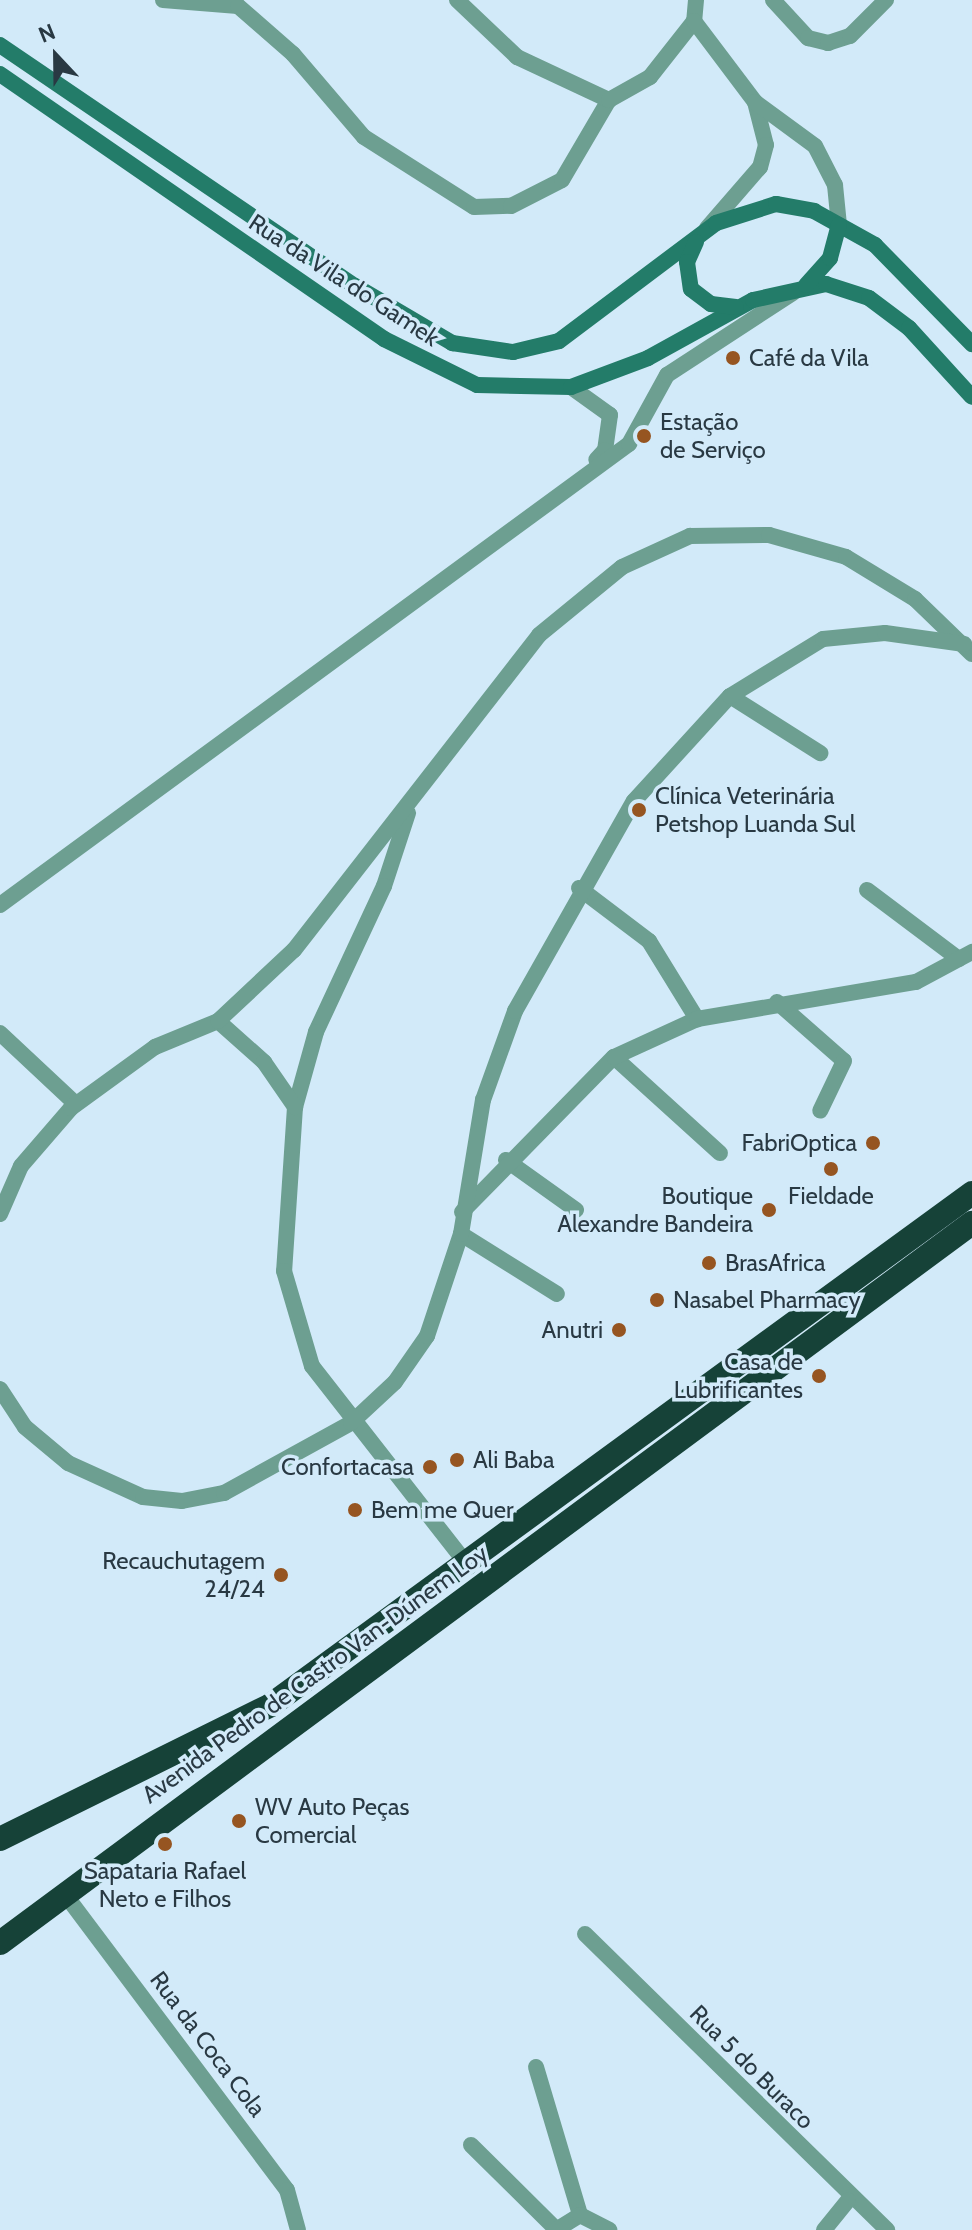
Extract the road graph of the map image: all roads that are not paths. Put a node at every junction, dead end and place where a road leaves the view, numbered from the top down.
1 (163, 0) edge
2 (457, 0) edge
3 (696, 0) edge
4 (773, 0) edge
5 (886, 0) edge
6 (694, 21) junction
7 (0, 45) edge
8 (0, 74) edge
9 (609, 100) junction
10 (755, 102) junction
11 (839, 225) junction
12 (699, 237) junction
13 (806, 285) junction
14 (736, 307) junction
15 (972, 344) edge
16 (571, 387) junction
17 (972, 397) edge
18 (587, 470) junction
19 (968, 649) edge
20 (730, 696) junction
21 (820, 753) dead end
22 (409, 808) junction
23 (579, 888) junction
24 (867, 890) dead end
25 (0, 905) edge
26 (965, 956) edge
27 (777, 1002) junction
28 (697, 1019) junction
29 (218, 1021) junction
30 (0, 1033) edge
31 (614, 1057) junction
32 (76, 1104) junction
33 (295, 1107) junction
34 (820, 1111) dead end
35 (720, 1153) dead end
36 (506, 1160) junction
37 (972, 1193) edge
38 (576, 1210) dead end
39 (462, 1212) junction
40 (0, 1214) edge
41 (972, 1223) edge
42 (461, 1234) junction
43 (557, 1294) dead end
44 (0, 1389) edge
45 (351, 1423) junction
46 (469, 1567) junction
47 (0, 1839) edge
48 (64, 1893) junction
49 (585, 1934) dead end
50 (0, 1943) edge
51 (536, 2067) dead end
52 (471, 2145) dead end
53 (848, 2200) junction
54 (580, 2215) junction
55 (298, 2230) edge
56 (556, 2230) edge
57 (609, 2230) edge
58 (824, 2230) edge
59 (887, 2230) edge

1 - 9 street
2 - 9 street
3 - 6 street
4 - 5 street
6 - 9 street
6 - 10 street
7 - 12 main road, Rua da Vila do Gamek
8 - 16 main road, Rua da Vila do Gamek
10 - 11 street
10 - 12 street
11 - 12 main road, Rua da Vila do Gamek
11 - 13 main road
11 - 15 main road, Rua da Vila do Gamek
12 - 14 main road
13 - 14 main road, Rua da Vila do Gamek
13 - 17 main road, Rua da Vila do Gamek
13 - 18 street
14 - 16 main road, Rua da Vila do Gamek
16 - 18 street
18 - 25 street
19 - 20 street
19 - 22 street
20 - 21 street
20 - 23 street
22 - 29 street
22 - 33 street
23 - 28 street
23 - 39 street
24 - 26 street
26 - 27 street
27 - 28 street
27 - 34 street
28 - 31 street
29 - 32 street
29 - 33 street
30 - 32 street
31 - 35 street
31 - 36 street
32 - 40 street
33 - 45 street
36 - 38 street
36 - 39 street
37 - 46 highway, Avenida Pedro de Castro Van-Dúnem Loy
39 - 42 street
41 - 48 highway, Avenida Pedro de Castro Van-Dúnem Loy
42 - 43 street
42 - 45 street
44 - 45 street
45 - 46 street
46 - 47 highway, Avenida Pedro de Castro Van-Dúnem Loy
48 - 50 highway, Avenida Pedro de Castro Van-Dúnem Loy
48 - 55 street, Rua da Coca Cola
49 - 53 street, Rua 5 do Buraco
51 - 54 street
52 - 56 street
53 - 58 street
53 - 59 street, Rua 5 do Buraco
54 - 56 street
54 - 57 street

